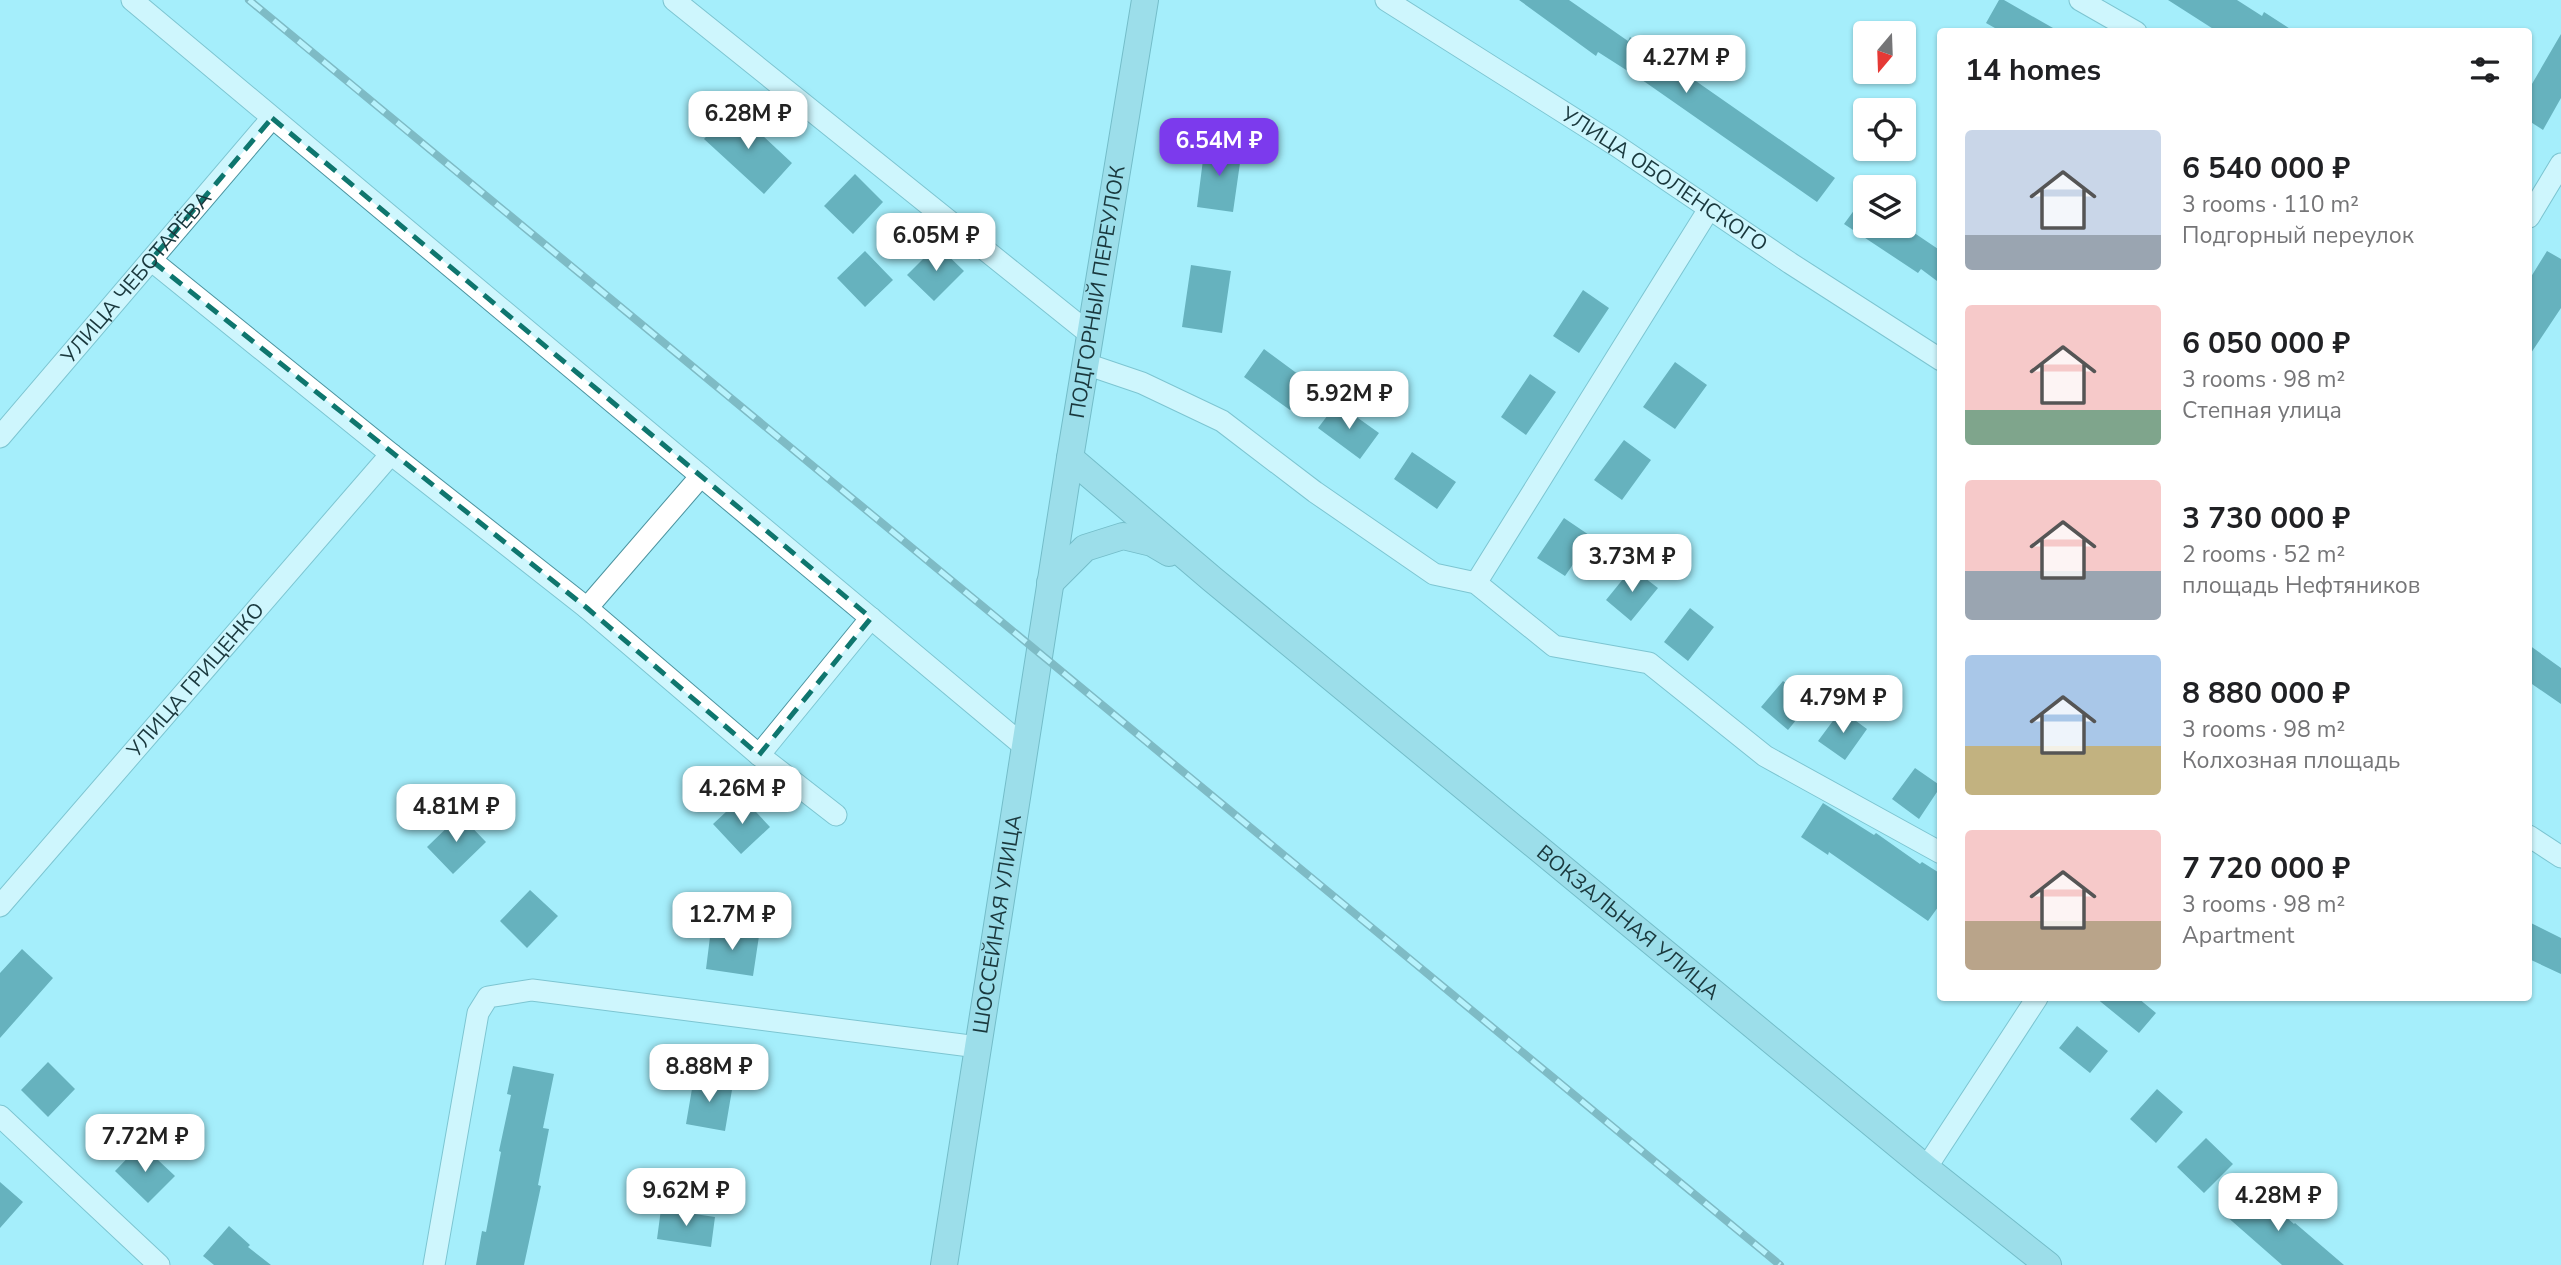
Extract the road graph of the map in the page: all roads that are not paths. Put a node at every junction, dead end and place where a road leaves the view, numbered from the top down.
1 (132, 0) edge
2 (674, 0) edge
3 (1145, 0) edge
4 (1386, 0) edge
5 (2080, 0) edge
6 (2129, 28) edge
7 (272, 118) junction
8 (2561, 164) edge
9 (1709, 209) junction
10 (2532, 212) edge
11 (151, 260) junction
12 (1091, 335) junction
13 (1937, 357) edge
14 (1086, 364) junction
15 (0, 438) edge
16 (391, 454) junction
17 (1070, 458) junction
18 (701, 476) junction
19 (1212, 579) junction
20 (1050, 583) junction
21 (1476, 583) junction
22 (587, 608) junction
23 (871, 618) junction
24 (1025, 747) junction
25 (759, 755) junction
26 (836, 816) dead end
27 (2532, 838) edge
28 (1937, 851) edge
29 (2561, 857) edge
30 (0, 906) edge
31 (2034, 1001) edge
32 (978, 1047) junction
33 (0, 1116) edge
34 (1926, 1168) junction
35 (159, 1265) edge
36 (433, 1265) edge
37 (944, 1265) edge
38 (2048, 1265) edge

1 - 7 street
2 - 12 street
3 - 12 main road, ПОДГОРНЫЙ ПЕРЕУЛОК
4 - 9 street, УЛИЦА ОБОЛЕНСКОГО
5 - 6 street
7 - 11 street, УЛИЦА ЧЕБОТАРЁВА
7 - 18 street
8 - 10 street
9 - 13 street, УЛИЦА ОБОЛЕНСКОГО
9 - 21 street
11 - 15 street, УЛИЦА ЧЕБОТАРЁВА
11 - 16 street
12 - 14 main road, ПОДГОРНЫЙ ПЕРЕУЛОК
14 - 17 main road, ПОДГОРНЫЙ ПЕРЕУЛОК
14 - 21 street
16 - 22 street
16 - 30 street, УЛИЦА ГРИЦЕНКО
17 - 19 main road
17 - 20 main road, ПОДГОРНЫЙ ПЕРЕУЛОК
18 - 22 street
18 - 23 street
19 - 20 main road
19 - 34 main road, ВОКЗАЛЬНАЯ УЛИЦА
20 - 24 main road, ШОССЕЙНАЯ УЛИЦА
21 - 28 street
22 - 25 street
23 - 24 street
23 - 25 street
24 - 32 main road, ШОССЕЙНАЯ УЛИЦА
25 - 26 street
27 - 29 street
31 - 34 street
32 - 36 street
32 - 37 main road, ШОССЕЙНАЯ УЛИЦА
33 - 35 street
34 - 38 main road, ВОКЗАЛЬНАЯ УЛИЦА

